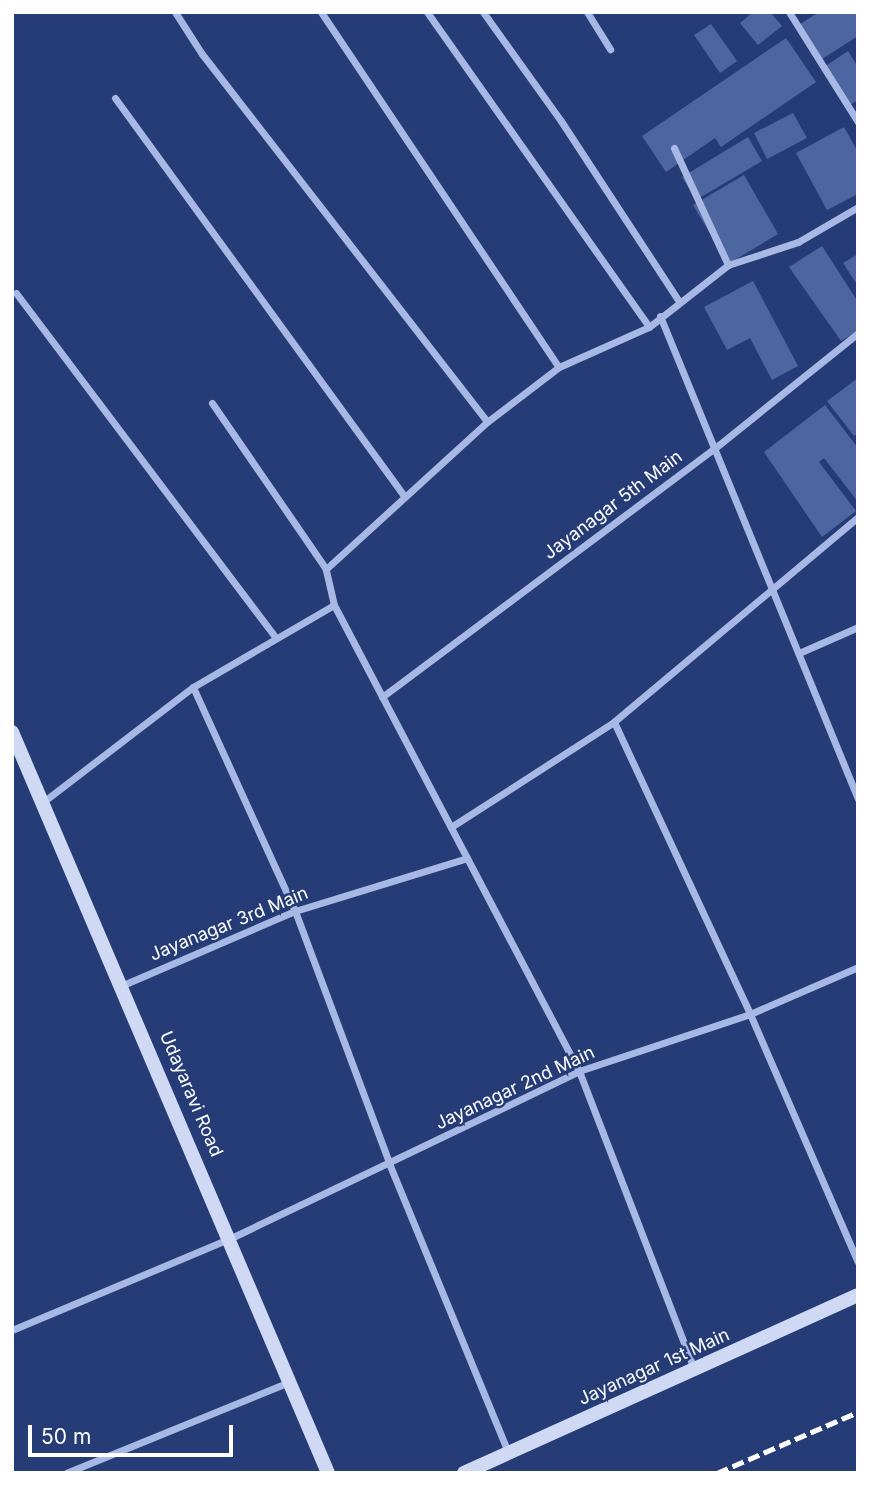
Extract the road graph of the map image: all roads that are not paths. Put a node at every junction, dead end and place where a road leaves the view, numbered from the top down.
1 (176, 12) edge
2 (321, 12) edge
3 (427, 12) edge
4 (483, 12) edge
5 (587, 12) edge
6 (789, 12) edge
7 (610, 49) dead end
8 (115, 98) dead end
9 (858, 122) edge
10 (674, 148) dead end
11 (858, 207) edge
12 (729, 265) junction
13 (16, 293) dead end
14 (678, 300) junction
15 (660, 316) junction
16 (649, 327) junction
17 (858, 333) edge
18 (559, 367) junction
19 (212, 403) dead end
20 (487, 422) junction
21 (715, 448) junction
22 (404, 497) junction
23 (858, 517) edge
24 (326, 569) junction
25 (773, 590) junction
26 (334, 605) junction
27 (858, 627) edge
28 (276, 638) junction
29 (799, 653) junction
30 (192, 687) junction
31 (382, 697) junction
32 (614, 722) junction
33 (12, 732) edge
34 (858, 799) edge
35 (43, 802) junction
36 (451, 827) junction
37 (467, 858) junction
38 (295, 911) junction
39 (858, 967) edge
40 (123, 985) junction
41 (750, 1014) junction
42 (579, 1071) junction
43 (390, 1165) junction
44 (231, 1238) junction
45 (858, 1262) edge
46 (858, 1295) edge
47 (12, 1330) edge
48 (695, 1371) junction
49 (287, 1383) junction
50 (509, 1452) junction
51 (66, 1473) edge
52 (328, 1473) edge
53 (464, 1473) edge

1 - 20 street
2 - 18 street
3 - 16 street
4 - 14 street
5 - 7 street
6 - 9 street
8 - 22 street
10 - 12 street
11 - 12 street
12 - 14 street
13 - 28 street
14 - 15 street
15 - 16 street
15 - 21 street
16 - 18 street
17 - 21 street, Jayanagar 5th Main
18 - 20 street
19 - 24 street
20 - 22 street
21 - 25 street
21 - 31 street, Jayanagar 5th Main
22 - 24 street
23 - 25 street
24 - 26 street
25 - 29 street
25 - 32 street
26 - 28 street
26 - 31 street
27 - 29 street
28 - 30 street
29 - 34 street
30 - 35 street
30 - 38 street
31 - 36 street
32 - 36 street
32 - 41 street
33 - 35 street, Udayaravi Road
35 - 40 street, Udayaravi Road
36 - 37 street
37 - 38 street, Jayanagar 3rd Main
37 - 42 street
38 - 40 street, Jayanagar 3rd Main
38 - 43 street
39 - 41 street, Jayanagar 2nd Main
40 - 44 street, Udayaravi Road
41 - 42 street, Jayanagar 2nd Main
41 - 45 street
42 - 43 street, Jayanagar 2nd Main
42 - 48 street
43 - 44 street, Jayanagar 2nd Main
43 - 50 street
44 - 47 street, Jayanagar 2nd Main
44 - 49 street, Udayaravi Road
46 - 48 street, Jayanagar 1st Main
48 - 50 street, Jayanagar 1st Main
49 - 51 street
49 - 52 street, Udayaravi Road
50 - 53 street, Jayanagar 1st Main

